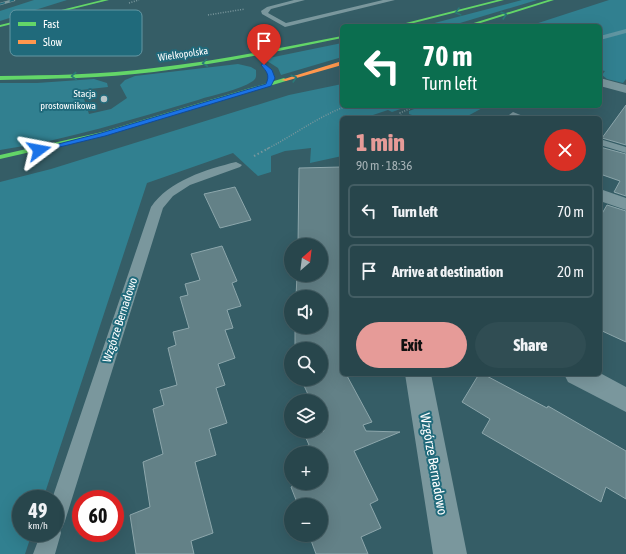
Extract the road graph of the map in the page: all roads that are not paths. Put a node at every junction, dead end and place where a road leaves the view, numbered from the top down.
1 (108, 0) edge
2 (302, 0) edge
3 (392, 0) edge
4 (502, 0) edge
5 (552, 0) edge
6 (339, 3) dead end
7 (352, 9) junction
8 (66, 10) edge
9 (10, 24) edge
10 (404, 24) edge
11 (473, 24) edge
12 (0, 26) edge
13 (340, 37) edge
14 (243, 57) junction
15 (259, 62) dead end
16 (340, 64) edge
17 (270, 71) dead end
18 (0, 78) edge
19 (602, 83) edge
20 (269, 85) junction
21 (626, 89) edge
22 (602, 143) edge
23 (626, 150) edge
24 (0, 156) edge
25 (236, 165) road end
26 (602, 196) edge
27 (626, 204) edge
28 (418, 376) edge
29 (581, 376) edge
30 (626, 400) edge
31 (64, 493) edge
32 (48, 542) edge
33 (44, 554) edge
34 (450, 554) edge

1 - 8 main road
2 - 7 lane
3 - 7 lane
4 -> 10 main road
11 -> 5 main road
6 - 7 lane
9 - 12 main road
13 - 14 main road, Wielkopolska
14 - 15 main road
14 -> 18 main road, Wielkopolska
20 -> 16 main road
17 - 20 main road
19 - 21 street
20 - 24 main road
22 - 23 lane
25 - 31 lane, Wzgórze Bernadowo
26 - 27 street
28 - 34 street, Wzgórze Bernadowo
29 - 30 street
32 - 33 lane

